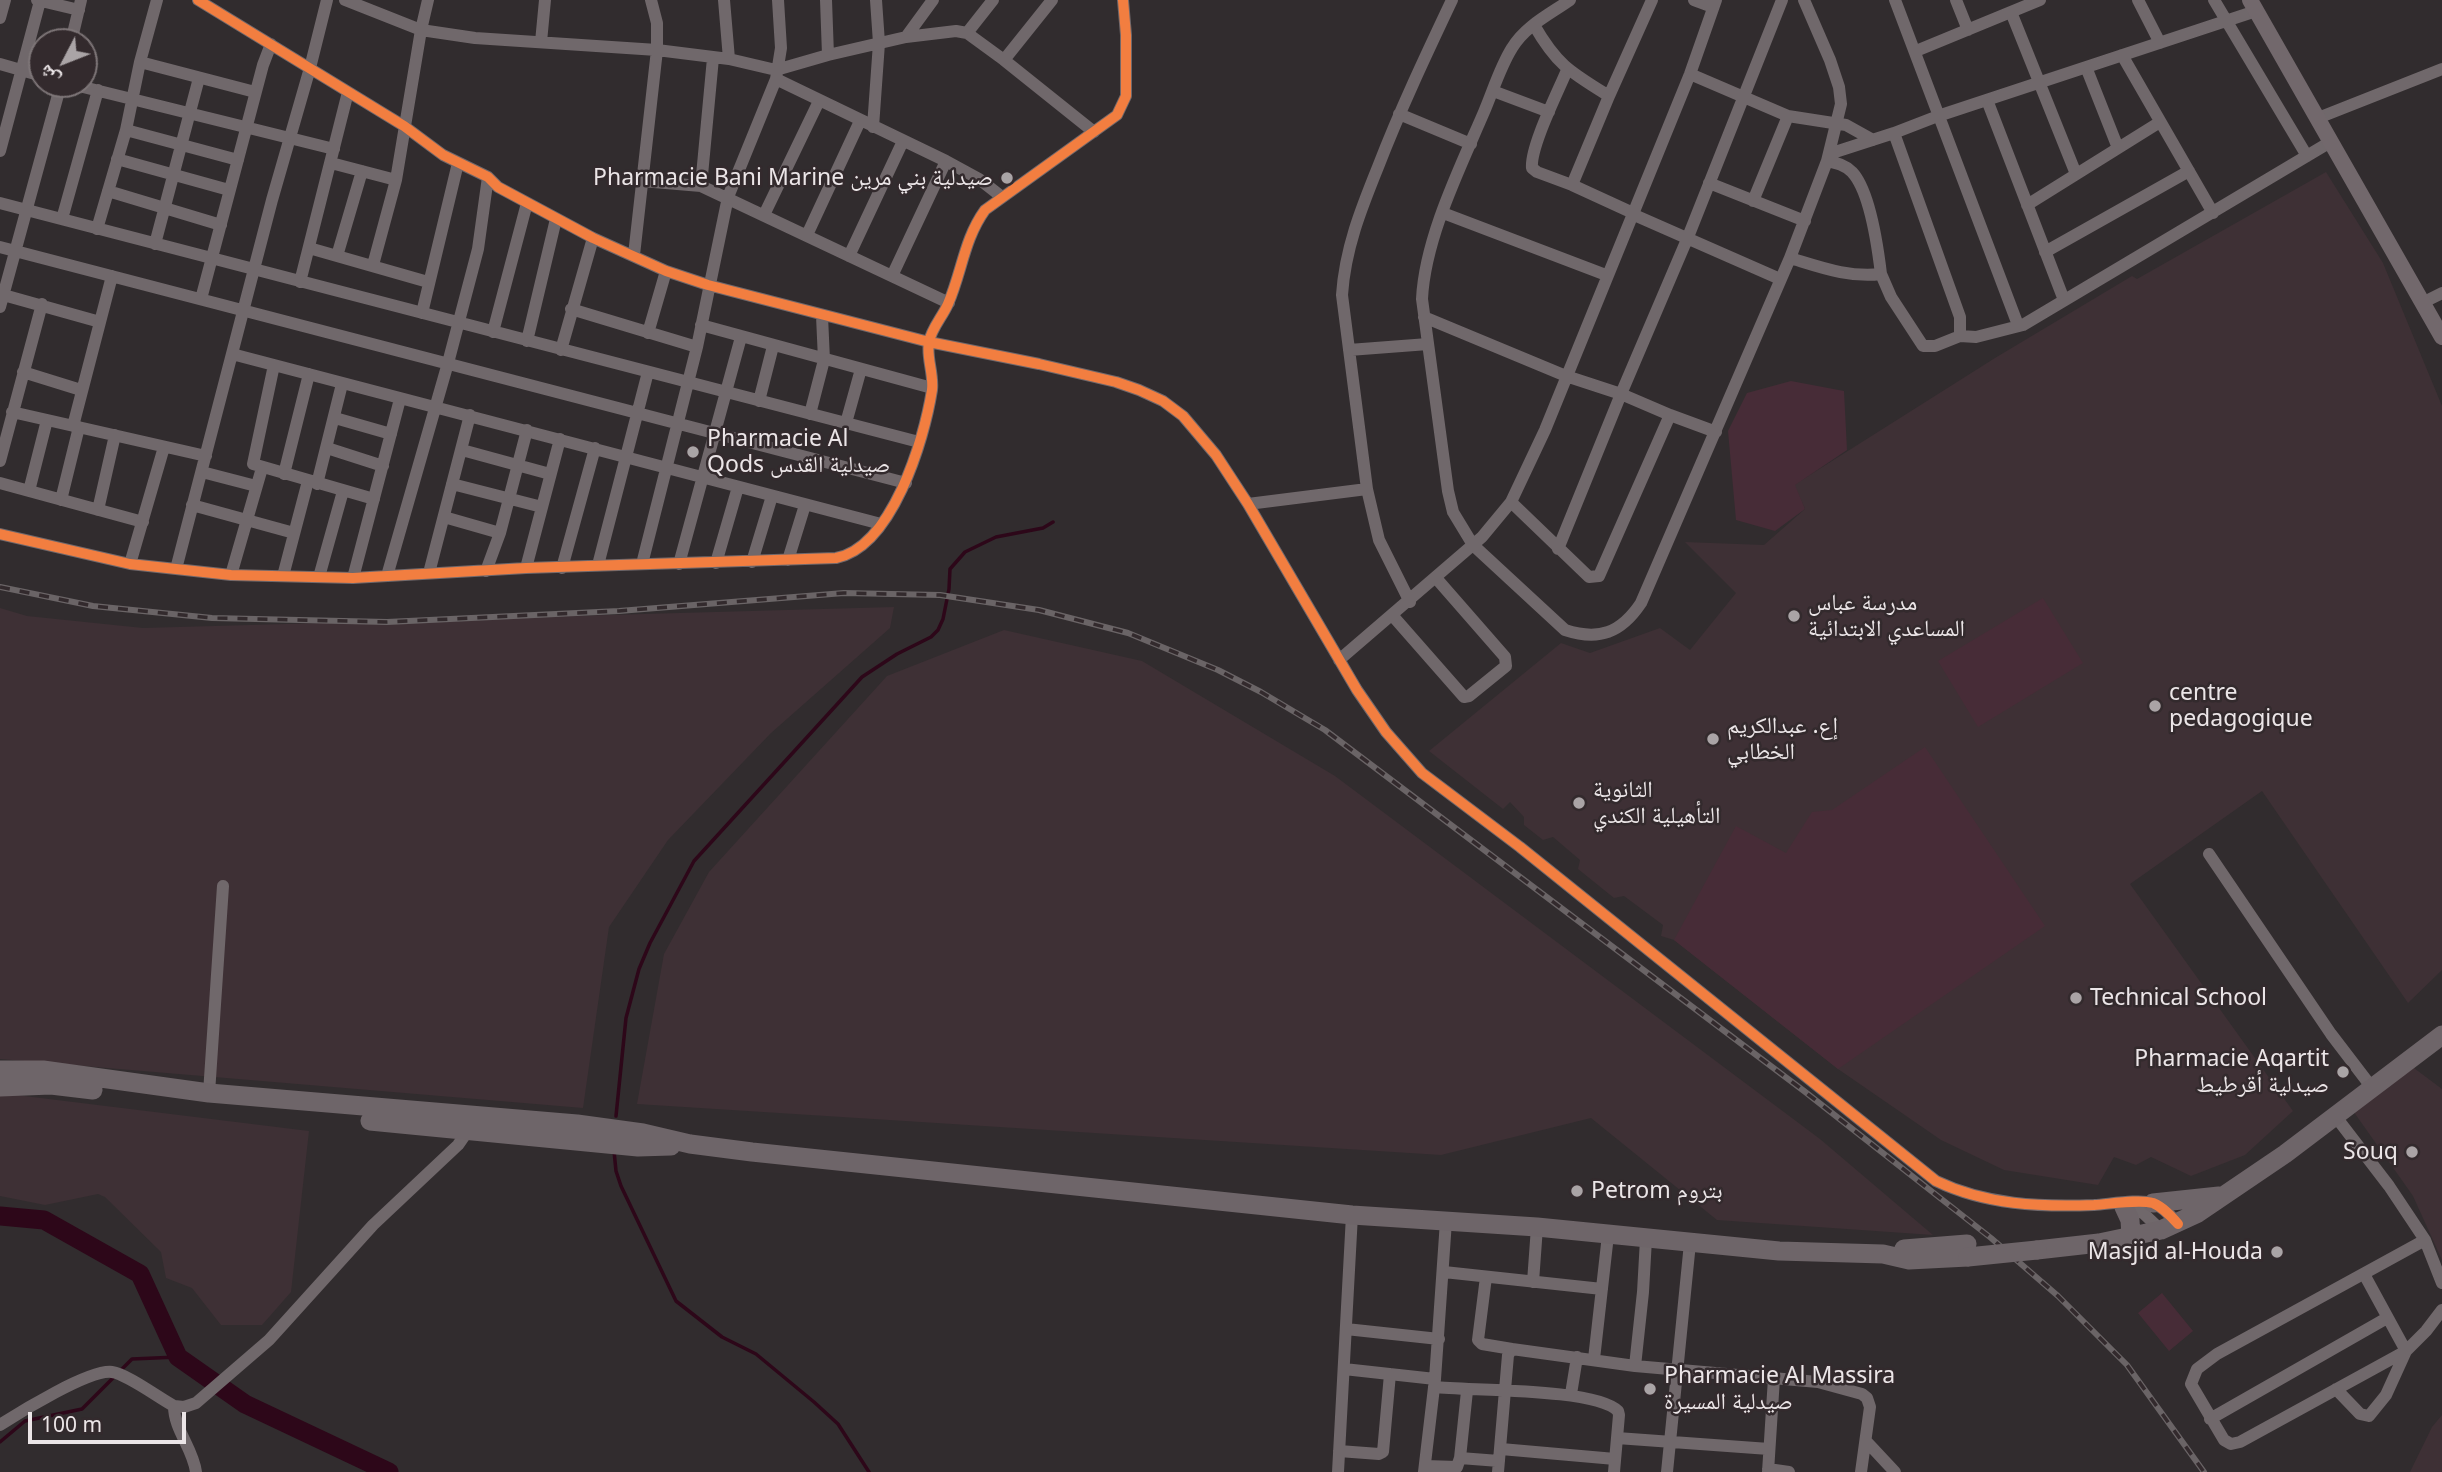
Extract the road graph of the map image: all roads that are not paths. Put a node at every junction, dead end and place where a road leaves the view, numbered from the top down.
1 (5, 0) edge
2 (156, 0) edge
3 (198, 0) edge
4 (327, 0) edge
5 (346, 0) edge
6 (428, 0) edge
7 (544, 0) edge
8 (651, 0) edge
9 (724, 0) edge
10 (778, 0) edge
11 (826, 0) edge
12 (876, 0) edge
13 (933, 0) edge
14 (993, 0) edge
15 (1052, 0) edge
16 (1123, 0) edge
17 (1452, 0) edge
18 (1570, 0) edge
19 (1653, 0) edge
20 (1694, 0) edge
21 (1782, 0) edge
22 (1804, 0) edge
23 (1895, 0) edge
24 (1956, 0) edge
25 (2040, 0) edge
26 (2138, 0) edge
27 (2214, 0) edge
28 (39, 1) edge
29 (1715, 4) edge
30 (80, 5) edge
31 (2253, 6) edge
32 (2011, 12) junction
33 (0, 18) edge
34 (2226, 21) junction
35 (1534, 24) junction
36 (74, 28) edge
37 (421, 30) junction
38 (1968, 30) junction
39 (967, 33) junction
40 (905, 37) junction
41 (541, 41) junction
42 (879, 43) junction
43 (2160, 43) junction
44 (271, 44) junction
45 (657, 50) junction
46 (1916, 51) junction
47 (828, 55) junction
48 (2122, 55) junction
49 (713, 58) junction
50 (729, 59) junction
51 (1004, 60) junction
52 (139, 62) junction
53 (0, 64) edge
54 (2086, 67) junction
55 (310, 68) junction
56 (2442, 69) edge
57 (1567, 70) junction
58 (22, 71) junction
59 (28, 72) edge
60 (1690, 74) junction
61 (776, 75) junction
62 (199, 78) junction
63 (2039, 82) junction
64 (98, 90) edge
65 (1493, 91) junction
66 (255, 92) junction
67 (348, 92) junction
68 (1609, 96) junction
69 (1744, 97) junction
70 (57, 98) edge
71 (96, 98) edge
72 (133, 98) junction
73 (1987, 100) junction
74 (819, 102) junction
75 (1549, 113) junction
76 (1399, 114) junction
77 (189, 115) junction
78 (1788, 116) junction
79 (1938, 116) junction
80 (2318, 118) junction
81 (860, 121) junction
82 (2160, 122) junction
83 (1834, 125) junction
84 (404, 126) junction
85 (873, 127) junction
86 (246, 128) junction
87 (126, 130) junction
88 (1094, 132) junction
89 (1894, 133) junction
90 (290, 138) junction
91 (1873, 140) junction
92 (903, 141) junction
93 (2332, 141) junction
94 (1471, 144) junction
95 (181, 145) junction
96 (2118, 148) junction
97 (334, 149) junction
98 (0, 151) edge
99 (2307, 156) junction
100 (1828, 158) junction
101 (117, 159) junction
102 (239, 160) junction
103 (946, 161) junction
104 (331, 163) junction
105 (458, 163) junction
106 (362, 171) junction
107 (2189, 172) junction
108 (2076, 174) junction
109 (173, 175) junction
110 (488, 177) junction
111 (396, 180) junction
112 (642, 181) junction
113 (1709, 183) junction
114 (1572, 185) junction
115 (701, 186) junction
116 (229, 190) junction
117 (108, 191) junction
118 (728, 197) junction
119 (1002, 197) junction
120 (1753, 201) junction
121 (0, 203) edge
122 (527, 203) junction
123 (2027, 205) junction
124 (164, 208) junction
125 (25, 210) junction
126 (1443, 213) junction
127 (1633, 214) junction
128 (2213, 214) junction
129 (764, 215) junction
130 (62, 219) junction
131 (556, 219) junction
132 (1805, 221) junction
133 (221, 225) junction
134 (97, 229) junction
135 (807, 235) junction
136 (1688, 237) junction
137 (593, 238) junction
138 (155, 244) junction
139 (0, 247) edge
140 (309, 248) junction
141 (15, 250) junction
142 (2045, 251) junction
143 (634, 255) junction
144 (337, 256) junction
145 (849, 256) junction
146 (1790, 258) junction
147 (213, 259) junction
148 (373, 265) junction
149 (255, 270) junction
150 (666, 271) junction
151 (1881, 274) junction
152 (1606, 275) junction
153 (112, 276) junction
154 (892, 276) junction
155 (1780, 279) junction
156 (300, 282) junction
157 (428, 282) junction
158 (708, 285) junction
159 (2442, 293) edge
160 (1, 298) edge
161 (201, 299) junction
162 (2064, 300) junction
163 (2424, 302) junction
164 (949, 303) junction
165 (42, 304) junction
166 (571, 309) junction
167 (243, 310) junction
168 (422, 313) junction
169 (822, 316) junction
170 (1424, 317) junction
171 (100, 322) junction
172 (458, 323) junction
173 (2018, 325) junction
174 (701, 326) junction
175 (493, 332) junction
176 (648, 333) junction
177 (1960, 336) junction
178 (741, 337) junction
179 (2442, 337) edge
180 (527, 341) junction
181 (929, 342) junction
182 (1428, 344) junction
183 (773, 346) junction
184 (697, 347) junction
185 (561, 350) junction
186 (1349, 350) junction
187 (232, 354) junction
188 (824, 360) junction
189 (448, 363) junction
190 (274, 365) junction
191 (860, 369) junction
192 (23, 372) junction
193 (648, 372) junction
194 (309, 374) junction
195 (1566, 376) junction
196 (688, 382) junction
197 (342, 384) junction
198 (932, 388) junction
199 (82, 390) junction
200 (726, 393) junction
201 (1621, 394) junction
202 (400, 399) junction
203 (759, 401) junction
204 (435, 407) junction
205 (12, 412) junction
206 (638, 412) junction
207 (810, 414) junction
208 (470, 415) junction
209 (1670, 415) junction
210 (335, 418) junction
211 (47, 420) junction
212 (677, 423) junction
213 (846, 424) junction
214 (76, 426) junction
215 (527, 430) junction
216 (1716, 432) junction
217 (715, 433) junction
218 (391, 434) junction
219 (114, 435) junction
220 (3, 439) edge
221 (560, 439) junction
222 (919, 442) junction
223 (164, 447) junction
224 (327, 448) junction
225 (595, 448) junction
226 (462, 450) junction
227 (206, 456) junction
228 (626, 457) junction
229 (0, 461) edge
230 (519, 465) junction
231 (383, 466) junction
232 (262, 468) junction
233 (666, 468) junction
234 (202, 472) junction
235 (284, 474) junction
236 (550, 474) junction
237 (703, 478) junction
238 (312, 482) junction
239 (0, 483) edge
240 (906, 483) junction
241 (452, 484) junction
242 (256, 486) junction
243 (738, 487) junction
244 (1367, 489) junction
245 (29, 491) junction
246 (343, 491) junction
247 (772, 496) junction
248 (374, 499) junction
249 (61, 500) junction
250 (509, 500) junction
251 (1511, 502) junction
252 (1248, 504) junction
253 (192, 505) junction
254 (805, 505) junction
255 (542, 507) junction
256 (98, 510) junction
257 (444, 517) junction
258 (247, 520) junction
259 (143, 522) junction
260 (881, 524) junction
261 (294, 533) junction
262 (500, 533) junction
263 (0, 534) edge
264 (1473, 545) junction
265 (1559, 548) junction
266 (788, 559) junction
267 (752, 562) junction
268 (716, 563) junction
269 (130, 564) junction
270 (642, 564) junction
271 (679, 564) junction
272 (598, 565) junction
273 (526, 568) junction
274 (562, 568) junction
275 (176, 569) junction
276 (486, 571) junction
277 (429, 573) junction
278 (231, 575) junction
279 (283, 576) junction
280 (387, 576) junction
281 (318, 577) junction
282 (353, 578) junction
283 (1436, 578) junction
284 (1410, 602) junction
285 (1392, 615) junction
286 (1339, 660) junction
287 (2209, 854) dead end
288 (223, 887) dead end
289 (2437, 1041) edge
290 (0, 1069) edge
291 (0, 1087) edge
292 (2373, 1089) junction
293 (209, 1093) junction
294 (305, 1108) junction
295 (2336, 1116) junction
296 (467, 1124) junction
297 (2227, 1195) junction
298 (2153, 1203) junction
299 (2119, 1205) junction
300 (1352, 1215) junction
301 (1446, 1221) junction
302 (1537, 1227) junction
303 (2169, 1227) junction
304 (1608, 1235) junction
305 (2125, 1237) junction
306 (1646, 1239) junction
307 (2425, 1240) junction
308 (1690, 1243) junction
309 (1444, 1272) junction
310 (2364, 1274) junction
311 (1486, 1276) junction
312 (1533, 1282) junction
313 (2442, 1283) edge
314 (1602, 1289) junction
315 (2442, 1310) edge
316 (2387, 1318) junction
317 (1346, 1329) junction
318 (1439, 1339) junction
319 (1512, 1349) junction
320 (2406, 1351) junction
321 (1577, 1357) junction
322 (1594, 1359) junction
323 (1635, 1366) junction
324 (1344, 1369) junction
325 (1676, 1370) junction
326 (1390, 1374) junction
327 (1774, 1378) junction
328 (1435, 1383) junction
329 (2336, 1390) junction
330 (1467, 1391) junction
331 (1505, 1391) junction
332 (1571, 1394) junction
333 (174, 1406) junction
334 (2210, 1419) junction
335 (0, 1425) edge
336 (1617, 1438) junction
337 (1866, 1441) junction
338 (1670, 1442) junction
339 (1769, 1449) junction
340 (1339, 1451) junction
341 (1460, 1458) junction
342 (1499, 1460) edge
343 (1614, 1465) edge
344 (1425, 1469) edge
345 (1768, 1471) edge
346 (196, 1472) edge
347 (1338, 1472) edge
348 (1667, 1472) edge
349 (1789, 1472) edge
350 (1861, 1472) edge
351 (1895, 1472) edge

1 - 33 street
2 - 52 street
3 - 44 street
4 - 55 street
5 - 37 street
6 - 37 street
7 - 41 street
8 - 45 street
9 - 50 street
10 - 61 street
11 - 47 street
12 - 42 street
13 - 40 street
14 - 39 street
15 - 51 street
16 - 88 street
17 - 76 street
18 - 35 street
19 - 68 street
20 - 29 street
21 - 69 street
22 - 83 street
23 - 46 street
24 - 38 street
25 - 32 street
26 - 43 street
27 - 34 street
28 - 30 street
28 - 58 street
29 - 60 street
30 - 36 street
31 - 34 street
31 - 80 main road
32 - 38 street
32 - 63 street
34 - 43 street
34 - 99 street
35 - 57 street
35 - 65 street
37 - 41 street
37 - 84 street
38 - 46 street
39 - 40 street
39 - 51 street
40 - 42 street
41 - 45 street
42 - 47 street
42 - 85 street
43 - 48 street
44 - 55 street
44 - 66 street
45 - 49 street
45 - 112 street
46 - 79 street
47 - 61 street
48 - 54 street
48 - 82 street
49 - 50 street
49 - 115 street
50 - 61 street
51 - 88 street
52 - 62 street
52 - 72 street
53 - 58 street
54 - 63 street
54 - 96 street
55 - 67 street
55 - 90 street
56 - 80 street
57 - 68 street
57 - 75 street
58 - 59 street
58 - 98 street
60 - 69 street
60 - 127 street
61 - 74 street
61 - 118 street
62 - 66 street
62 - 77 street
63 - 73 street
63 - 108 street
64 - 72 street
65 - 75 street
65 - 94 street
66 - 86 street
67 - 84 street
67 - 97 street
68 - 114 street
69 - 78 street
69 - 113 street
70 - 125 street
71 - 130 street
72 - 77 street
72 - 87 street
73 - 79 street
73 - 123 street
74 - 81 street
74 - 129 street
75 - 114 street
76 - 94 street
76 - 186 street
77 - 86 street
77 - 95 street
78 - 83 street
78 - 120 street
79 - 89 street
79 - 173 street
80 - 93 main road
81 - 85 street
81 - 135 street
82 - 96 street
82 - 107 street
83 - 91 street
83 - 100 street
84 - 105 street
84 - 111 street
85 - 92 street
86 - 90 street
86 - 102 street
87 - 95 street
87 - 101 street
88 - 119 street
89 - 91 street
89 - 177 street
90 - 97 street
90 - 149 street
91 - 100 street
92 - 103 street
92 - 145 street
93 - 99 street
93 - 163 main road
94 - 126 street
95 - 102 street
95 - 109 street
96 - 108 street
97 - 104 street
99 - 128 street
100 - 132 street
100 - 151 street
101 - 109 street
101 - 117 street
102 - 116 street
103 - 119 street
103 - 154 street
104 - 106 street
104 - 140 street
105 - 110 street
105 - 157 street
106 - 111 street
106 - 144 street
107 - 128 street
107 - 142 street
108 - 123 street
109 - 116 street
109 - 124 street
110 - 122 street
110 - 172 street
111 - 148 street
112 - 115 street
112 - 143 street
113 - 120 street
113 - 136 street
114 - 127 street
115 - 118 street
116 - 133 street
117 - 124 street
117 - 134 street
118 - 129 street
118 - 158 street
119 - 164 street
120 - 132 street
121 - 125 street
122 - 131 street
122 - 175 street
123 - 142 street
124 - 133 street
124 - 138 street
125 - 130 street
125 - 141 street
126 - 152 street
126 - 170 street
127 - 136 street
127 - 152 street
128 - 162 street
129 - 135 street
130 - 134 street
131 - 137 street
131 - 180 street
132 - 146 street
133 - 147 street
134 - 138 street
135 - 145 street
136 - 155 street
136 - 201 street
137 - 143 street
137 - 166 street
138 - 147 street
139 - 141 street
140 - 144 street
140 - 156 street
141 - 153 street
141 - 160 street
142 - 162 street
143 - 150 street
144 - 148 street
145 - 154 street
146 - 151 street
146 - 155 street
147 - 149 street
147 - 161 street
148 - 157 street
149 - 156 street
149 - 167 street
150 - 158 street
150 - 176 street
151 - 177 street
152 - 195 street
153 - 161 street
153 - 171 street
154 - 164 street
155 - 216 street
156 - 168 street
157 - 168 street
158 - 169 street
158 - 174 street
159 - 163 street
160 - 165 street
161 - 167 street
162 - 173 street
163 - 179 main road
164 - 181 street
165 - 171 street
165 - 192 street
166 - 176 street
166 - 185 street
167 - 187 street
167 - 189 street
168 - 172 street
169 - 181 street
169 - 188 street
170 - 182 street
170 - 195 street
171 - 199 street
172 - 175 street
172 - 189 street
173 - 177 street
174 - 178 street
174 - 184 street
175 - 180 street
176 - 184 street
178 - 183 street
178 - 200 street
180 - 185 street
181 - 198 street
181 - 252 street
182 - 186 street
182 - 264 street
183 - 188 street
183 - 203 street
184 - 196 street
185 - 193 street
186 - 244 street
187 - 190 street
187 - 227 street
188 - 191 street
188 - 207 street
189 - 204 street
189 - 206 street
190 - 194 street
190 - 232 street
191 - 198 street
191 - 213 street
192 - 199 street
192 - 205 street
193 - 196 street
193 - 206 street
194 - 197 street
194 - 235 street
195 - 201 street
195 - 251 street
196 - 200 street
196 - 212 street
197 - 202 street
197 - 210 street
198 - 222 street
199 - 214 street
200 - 203 street
200 - 217 street
201 - 209 street
201 - 265 street
202 - 204 street
202 - 218 street
203 - 207 street
204 - 208 street
204 - 280 street
205 - 211 street
205 - 220 street
206 - 212 street
206 - 228 street
207 - 213 street
208 - 215 street
208 - 226 street
209 - 216 street
209 - 265 street
210 - 218 street
210 - 224 street
211 - 214 street
211 - 245 street
212 - 217 street
212 - 233 street
213 - 222 street
214 - 219 street
214 - 249 street
215 - 221 street
215 - 230 street
216 - 264 street
217 - 237 street
217 - 240 street
218 - 231 street
219 - 223 street
219 - 256 street
220 - 229 street
221 - 225 street
221 - 236 street
222 - 240 street
223 - 227 street
223 - 259 street
224 - 231 street
224 - 238 street
225 - 228 street
225 - 274 street
226 - 230 street
226 - 241 street
227 - 234 street
228 - 233 street
228 - 272 street
230 - 236 street
230 - 250 street
231 - 248 street
232 - 235 street
232 - 242 street
233 - 237 street
233 - 270 street
234 - 242 street
234 - 253 street
235 - 238 street
236 - 255 street
237 - 243 street
237 - 271 street
238 - 246 street
238 - 261 street
239 - 245 street
240 - 260 street
241 - 250 street
241 - 257 street
242 - 258 street
243 - 247 street
243 - 268 street
244 - 252 street
244 - 284 street
245 - 249 street
246 - 248 street
246 - 281 street
247 - 254 street
247 - 267 street
248 - 282 street
249 - 256 street
250 - 255 street
250 - 262 street
251 - 264 street
251 - 265 street
252 - 286 street
253 - 258 street
253 - 275 street
254 - 260 street
254 - 266 street
255 - 273 street
256 - 259 street
257 - 262 street
257 - 277 street
258 - 261 street
258 - 278 street
259 - 269 street
260 - 266 street
261 - 279 street
262 - 276 street
263 - 269 street
264 - 283 street
266 - 267 street
267 - 268 street
268 - 271 street
269 - 275 street
270 - 271 street
270 - 272 street
272 - 274 street
273 - 274 street
273 - 276 street
275 - 278 street
276 - 277 street
277 - 280 street
278 - 279 street
279 - 281 street
280 - 282 street
281 - 282 street
283 - 284 street
283 - 285 street
284 - 285 street
285 - 286 street
286 - 299 street
287 - 292 street
288 - 293 street
289 - 292 highway
290 - 293 highway
291 - 294 highway
292 - 295 highway
293 - 294 highway
294 - 296 highway
295 - 297 highway
295 - 307 street
296 - 300 highway
296 - 333 street
297 - 298 highway
297 - 303 highway
298 - 299 street
298 - 303 street
299 - 303 street
299 - 305 highway
300 - 301 highway
300 - 317 street
301 - 302 highway
301 - 309 street
302 - 304 highway
302 - 312 street
303 - 305 highway
304 - 306 highway
304 - 314 street
305 - 308 highway
306 - 308 highway
306 - 323 street
307 - 310 street
307 - 313 street
308 - 325 street
309 - 311 street
309 - 318 street
310 - 316 street
310 - 334 street
311 - 312 street
311 - 319 street
312 - 314 street
314 - 322 street
315 - 320 street
316 - 320 street
316 - 334 street
317 - 318 street
317 - 324 street
318 - 328 street
319 - 321 street
319 - 331 street
320 - 329 street
320 - 329 street
321 - 322 street
321 - 332 street
322 - 323 street
323 - 325 street
324 - 326 street
324 - 340 street
325 - 327 street
325 - 338 street
326 - 328 street
326 - 340 street
327 - 337 street
327 - 339 street
328 - 330 street
328 - 344 street
329 - 334 street
330 - 331 street
330 - 341 street
331 - 332 street
331 - 342 street
332 - 336 street
333 - 335 street
333 - 346 street
336 - 338 street
336 - 343 street
337 - 350 street
337 - 351 street
338 - 339 street
338 - 348 street
339 - 345 street
340 - 347 street
341 - 342 street
341 - 344 street
342 - 343 street
345 - 349 street

